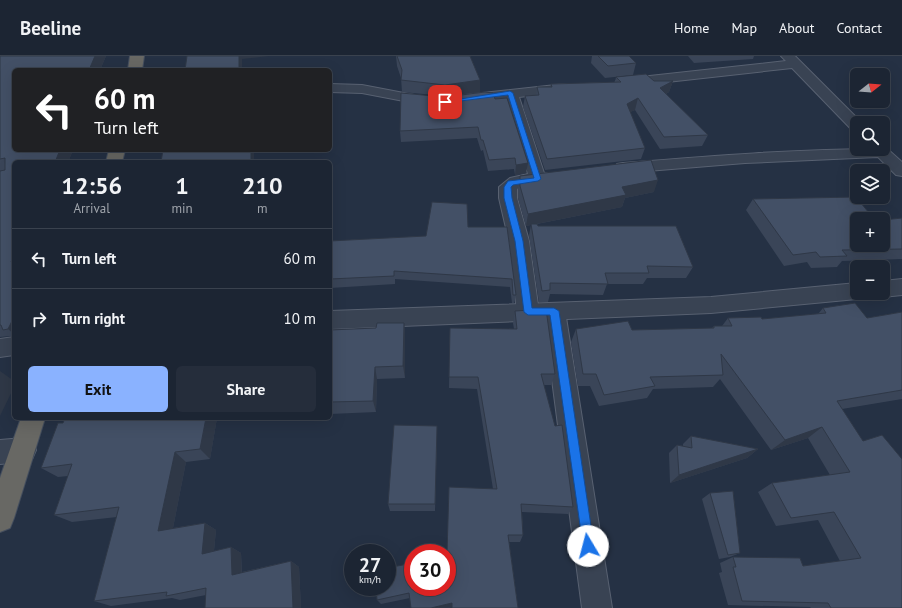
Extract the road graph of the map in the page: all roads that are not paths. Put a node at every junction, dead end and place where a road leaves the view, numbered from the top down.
1 (137, 56) edge
2 (792, 60) edge
3 (135, 68) edge
4 (608, 84) edge
5 (578, 87) edge
6 (332, 88) edge
7 (510, 93) junction
8 (850, 120) edge
9 (850, 152) edge
10 (886, 156) edge
11 (606, 170) edge
12 (902, 171) edge
13 (568, 175) edge
14 (538, 179) junction
15 (902, 287) edge
16 (890, 288) edge
17 (850, 292) edge
18 (554, 311) junction
19 (528, 312) junction
20 (332, 320) edge
21 (12, 346) edge
22 (0, 348) edge
23 (32, 420) edge
24 (12, 451) edge
25 (0, 518) edge
26 (597, 608) edge

1 - 3 highway
2 - 4 street
2 - 8 street
5 - 7 street
6 - 7 street
7 - 14 street
9 - 11 street
10 - 12 street
13 - 14 street
14 - 19 street
15 - 16 street
17 - 18 street
18 - 19 street
18 - 26 street
19 - 20 street
21 - 22 street
23 - 24 highway
24 - 25 highway

